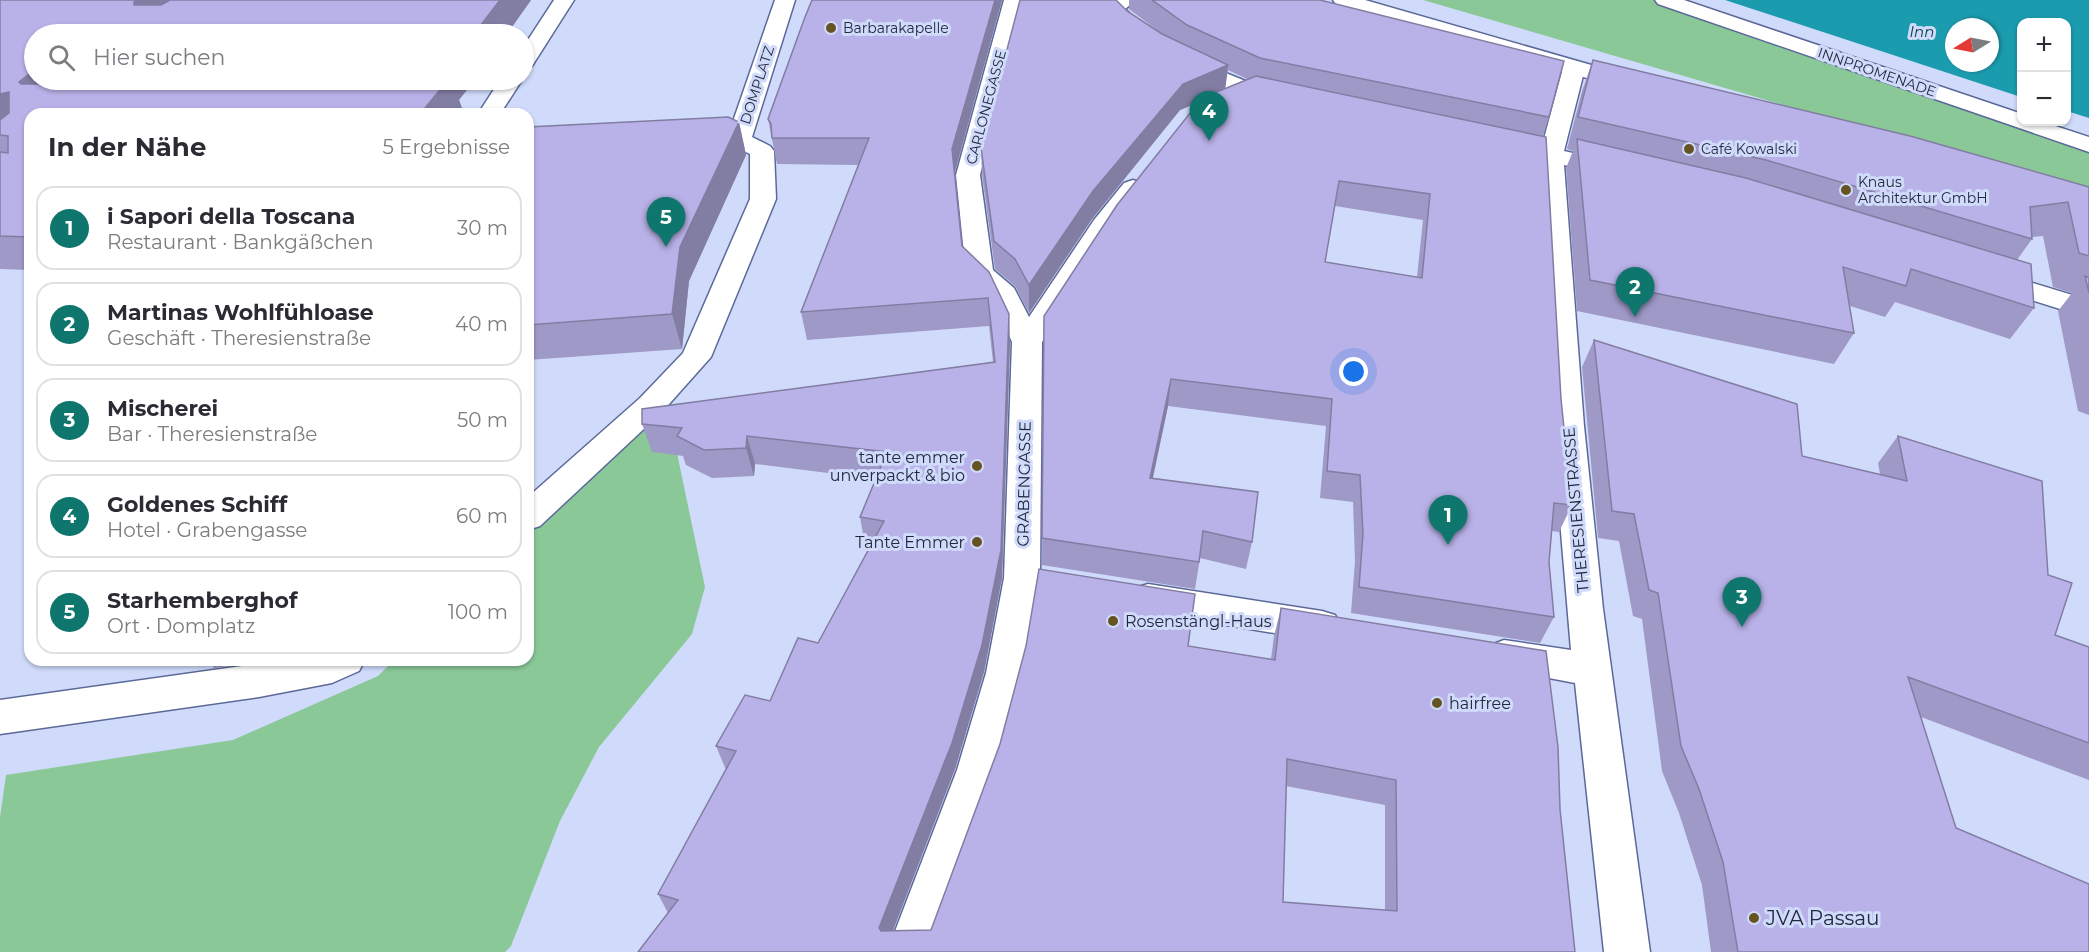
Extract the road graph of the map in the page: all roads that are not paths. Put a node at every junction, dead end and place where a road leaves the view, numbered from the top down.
1 (564, 0) edge
2 (785, 0) edge
3 (1014, 0) edge
4 (1126, 0) edge
5 (1343, 0) edge
6 (1665, 0) edge
7 (534, 46) edge
8 (1574, 68) junction
9 (1651, 89) edge
10 (505, 90) edge
11 (1250, 91) junction
12 (1296, 102) edge
13 (1220, 104) edge
14 (493, 108) edge
15 (739, 140) junction
16 (1481, 140) edge
17 (691, 142) edge
18 (2089, 144) edge
19 (1551, 155) junction
20 (1147, 171) edge
21 (1630, 174) edge
22 (1965, 270) edge
23 (2089, 309) edge
24 (1037, 327) junction
25 (534, 512) edge
26 (1115, 593) edge
27 (1360, 633) edge
28 (1477, 651) edge
29 (334, 666) edge
30 (1594, 670) junction
31 (0, 717) edge
32 (910, 952) edge
33 (1627, 952) edge

1 - 7 street
2 - 15 street, DOMPLATZ
3 - 24 street, CARLONEGASSE
4 - 11 street
5 - 8 street
6 - 18 street, INNPROMENADE
8 - 9 street
8 - 19 street, THERESIENSTRASSE
10 - 14 street
11 - 12 street
11 - 13 street
15 - 17 street, DOMPLATZ
15 - 25 street
16 - 19 street
19 - 21 street
19 - 30 street, THERESIENSTRASSE
20 - 24 street
22 - 23 street
24 - 32 street, GRABENGASSE
26 - 27 street
28 - 30 street
29 - 31 street
30 - 33 street, THERESIENSTRASSE

